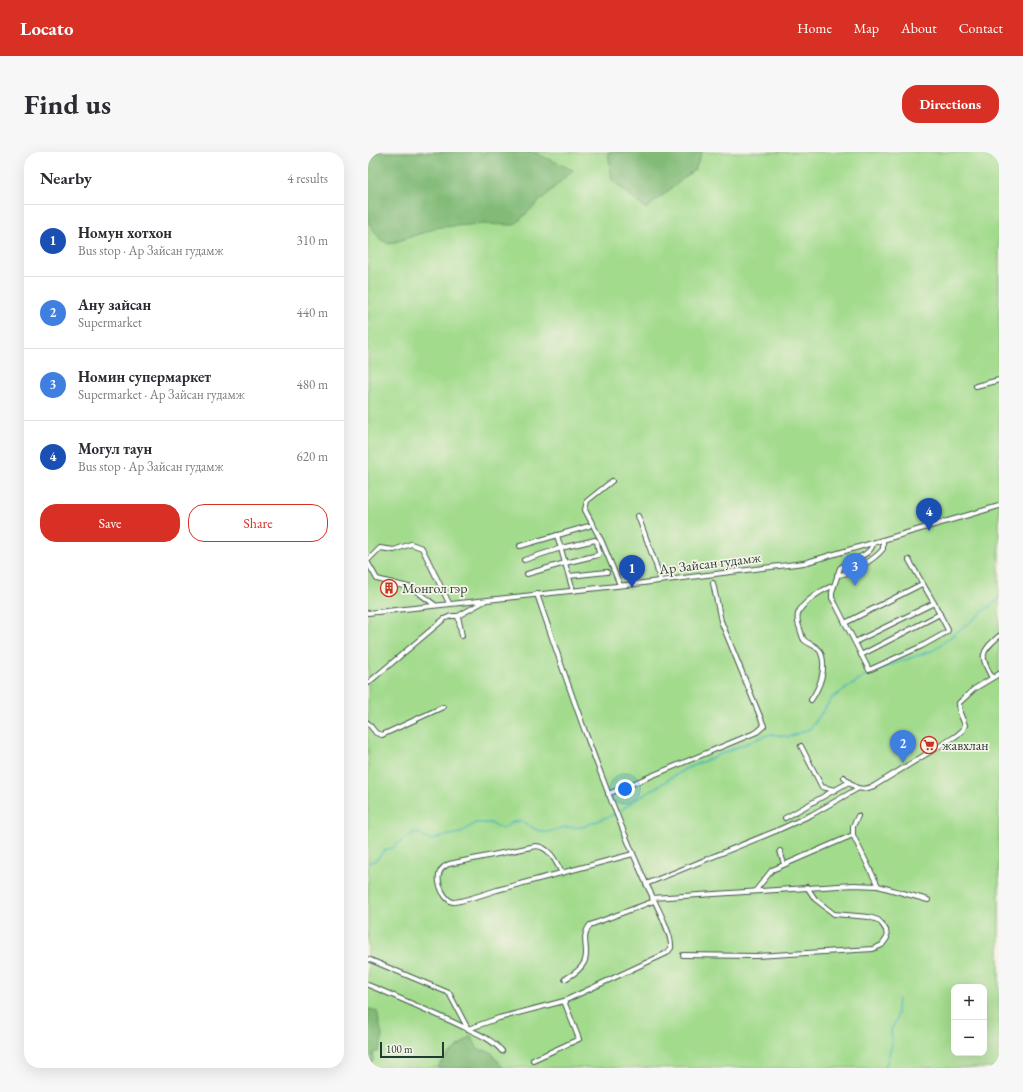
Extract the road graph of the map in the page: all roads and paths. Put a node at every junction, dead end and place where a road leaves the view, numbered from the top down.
1 (999, 380) edge
2 (976, 386) dead end
3 (612, 481) dead end
4 (999, 506) edge
5 (638, 516) dead end
6 (588, 526) dead end
7 (557, 535) junction
8 (883, 540) junction
9 (873, 543) junction
10 (520, 546) dead end
11 (561, 548) junction
12 (368, 560) edge
13 (524, 560) dead end
14 (909, 560) dead end
15 (565, 562) junction
16 (368, 563) edge
17 (607, 572) dead end
18 (528, 574) dead end
19 (837, 575) junction
20 (569, 576) junction
21 (660, 580) junction
22 (713, 583) dead end
23 (922, 584) junction
24 (620, 585) junction
25 (834, 586) junction
26 (573, 590) junction
27 (536, 594) junction
28 (487, 600) junction
29 (934, 602) junction
30 (449, 603) junction
31 (435, 606) junction
32 (368, 613) edge
33 (940, 614) junction
34 (458, 616) junction
35 (845, 623) junction
36 (462, 636) dead end
37 (999, 636) edge
38 (855, 642) junction
39 (861, 655) junction
40 (999, 674) edge
41 (992, 678) junction
42 (368, 682) edge
43 (811, 700) dead end
44 (443, 707) dead end
45 (368, 723) edge
46 (801, 746) dead end
47 (844, 777) dead end
48 (849, 782) junction
49 (857, 789) junction
50 (834, 790) junction
51 (608, 794) junction
52 (858, 816) dead end
53 (785, 818) dead end
54 (853, 835) junction
55 (780, 851) dead end
56 (633, 854) junction
57 (784, 864) junction
58 (562, 873) junction
59 (646, 884) junction
60 (878, 886) junction
61 (807, 888) junction
62 (756, 890) junction
63 (653, 900) junction
64 (928, 900) dead end
65 (683, 955) dead end
66 (368, 959) edge
67 (565, 979) dead end
68 (368, 985) edge
69 (564, 1001) junction
70 (468, 1029) junction
71 (502, 1051) dead end
72 (533, 1060) dead end

1 - 2 street
3 - 24 street
4 - 8 street, Ар Зайсан гудамж
5 - 21 street
6 - 7 street
7 - 10 street
7 - 11 street
8 - 9 street, Ар Зайсан гудамж
8 - 19 street
9 - 19 street
9 - 21 street, Ар Зайсан гудамж
11 - 13 street
11 - 15 street
11 - 15 street
12 - 30 street
14 - 23 street
15 - 18 street
15 - 20 street
16 - 31 street
17 - 20 street
19 - 25 street
20 - 26 street
21 - 24 street, Ар Зайсан гудамж
22 - 51 street
23 - 29 street
23 - 35 street
24 - 26 street, Ар Зайсан гудамж
25 - 35 street
25 - 43 street
26 - 27 street, Ар Зайсан гудамж
27 - 28 street, Ар Зайсан гудамж
27 - 51 street
28 - 30 street, Ар Зайсан гудамж
28 - 34 street
29 - 33 street
29 - 38 street
30 - 31 street, Ар Зайсан гудамж
31 - 32 street, Ар Зайсан гудамж
33 - 39 street
33 - 39 street
34 - 36 street
34 - 42 street
35 - 38 street
37 - 41 street
38 - 39 street
40 - 41 street
41 - 49 street
44 - 45 street
46 - 50 street
47 - 48 street
48 - 49 street
48 - 50 street
49 - 59 street
50 - 53 street
51 - 56 street
52 - 54 street
54 - 57 street
54 - 60 street
55 - 57 street
56 - 58 street
56 - 59 street
57 - 62 street
58 - 58 street
59 - 63 street
60 - 61 street
60 - 64 street
61 - 62 street
61 - 65 street
62 - 63 street
63 - 67 street
63 - 69 street
66 - 70 street
68 - 70 street
69 - 70 street
69 - 72 street
70 - 71 street

